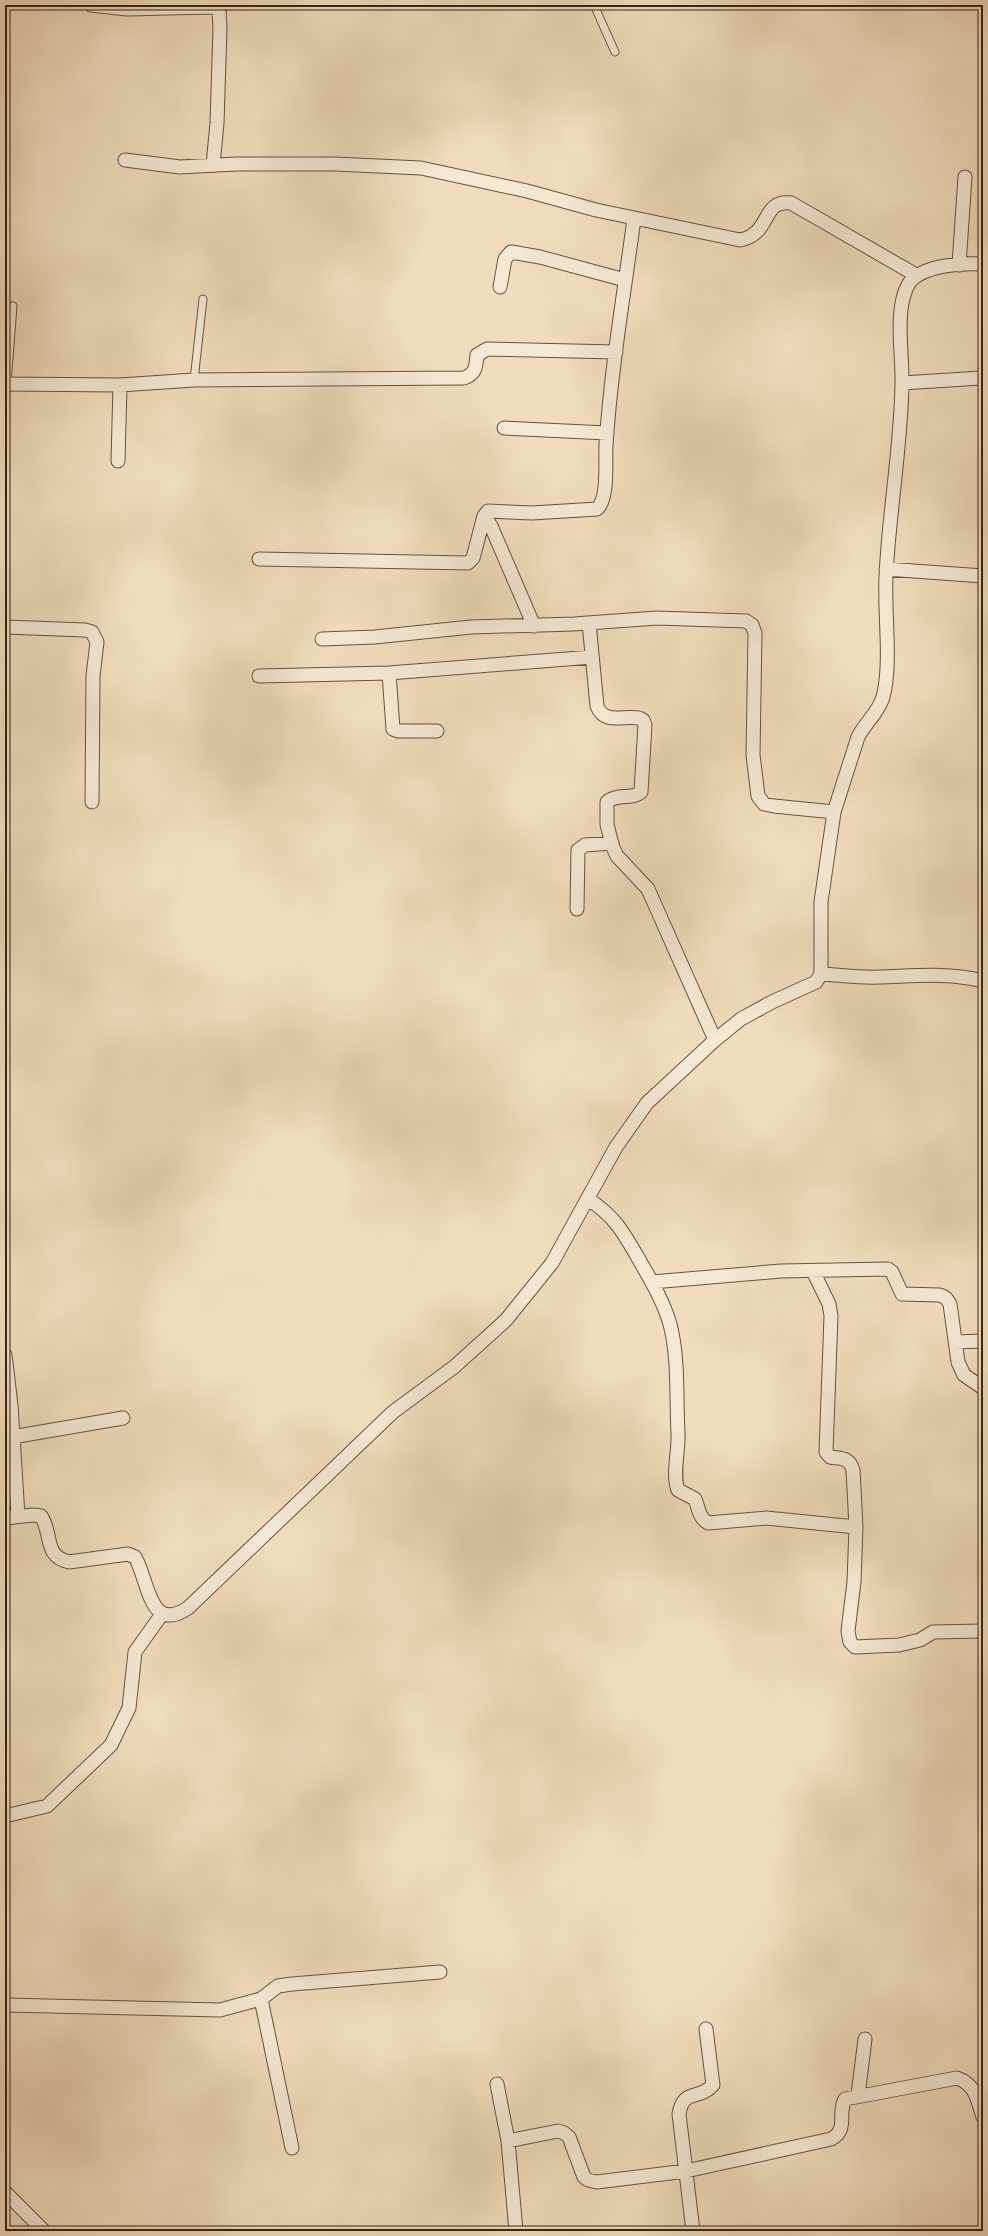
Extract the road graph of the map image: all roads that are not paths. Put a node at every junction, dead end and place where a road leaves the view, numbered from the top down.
1 (91, 5) edge
2 (594, 5) edge
3 (615, 52) dead end
4 (125, 160) dead end
5 (213, 165) junction
6 (964, 177) dead end
7 (634, 219) junction
8 (983, 264) edge
9 (959, 265) junction
10 (916, 275) junction
11 (625, 280) junction
12 (500, 287) dead end
13 (203, 299) dead end
14 (13, 306) dead end
15 (616, 352) junction
16 (981, 378) dead end
17 (194, 380) junction
18 (902, 383) junction
19 (6, 384) edge
20 (120, 385) junction
21 (504, 428) dead end
22 (607, 434) junction
23 (118, 461) dead end
24 (484, 516) junction
25 (259, 559) dead end
26 (886, 569) junction
27 (983, 576) edge
28 (589, 623) junction
29 (534, 626) junction
30 (5, 627) edge
31 (322, 639) dead end
32 (592, 657) junction
33 (389, 673) junction
34 (260, 676) dead end
35 (437, 731) dead end
36 (92, 802) dead end
37 (834, 812) junction
38 (612, 843) junction
39 (577, 910) dead end
40 (821, 974) junction
41 (983, 981) edge
42 (715, 1040) junction
43 (588, 1199) junction
44 (813, 1271) junction
45 (652, 1282) junction
46 (983, 1341) edge
47 (955, 1342) junction
48 (5, 1355) edge
49 (983, 1388) edge
50 (123, 1418) dead end
51 (12, 1437) junction
52 (12, 1517) edge
53 (856, 1527) junction
54 (162, 1614) junction
55 (983, 1631) edge
56 (5, 1816) edge
57 (440, 1972) dead end
58 (261, 1998) junction
59 (5, 2005) edge
60 (706, 2030) dead end
61 (865, 2039) dead end
62 (497, 2084) dead end
63 (858, 2095) junction
64 (983, 2117) edge
65 (508, 2141) junction
66 (292, 2148) dead end
67 (686, 2171) junction
68 (5, 2192) edge
69 (44, 2231) edge
70 (516, 2231) edge
71 (693, 2231) edge

1 - 5 street
2 - 3 lane
4 - 5 street
5 - 7 street
6 - 9 street
7 - 10 street
7 - 11 street
8 - 9 street
9 - 10 street
10 - 18 street
11 - 12 street
11 - 15 street
13 - 17 lane
14 - 19 lane
15 - 17 street
15 - 22 street
16 - 18 street
17 - 20 street
18 - 26 street
19 - 20 street
20 - 23 street
21 - 22 street
22 - 24 street
24 - 25 street
24 - 29 street
26 - 27 street
26 - 37 street
28 - 29 street
28 - 32 street
28 - 37 street
29 - 31 street
30 - 36 street
32 - 33 street
32 - 38 street
33 - 34 street
33 - 35 street
37 - 40 street
38 - 39 street
38 - 42 street
40 - 41 street
40 - 42 street
42 - 43 street
43 - 45 street
43 - 54 street
44 - 45 street
44 - 47 street
44 - 53 street
45 - 53 street
46 - 47 street
47 - 49 street
48 - 51 street
50 - 51 street
51 - 52 street
52 - 54 street
53 - 55 street
54 - 56 street
57 - 58 street
58 - 59 street
58 - 66 street
60 - 67 street
61 - 63 street
62 - 65 street
63 - 64 street
63 - 67 street
65 - 67 street
65 - 70 street
67 - 71 street
68 - 69 street

